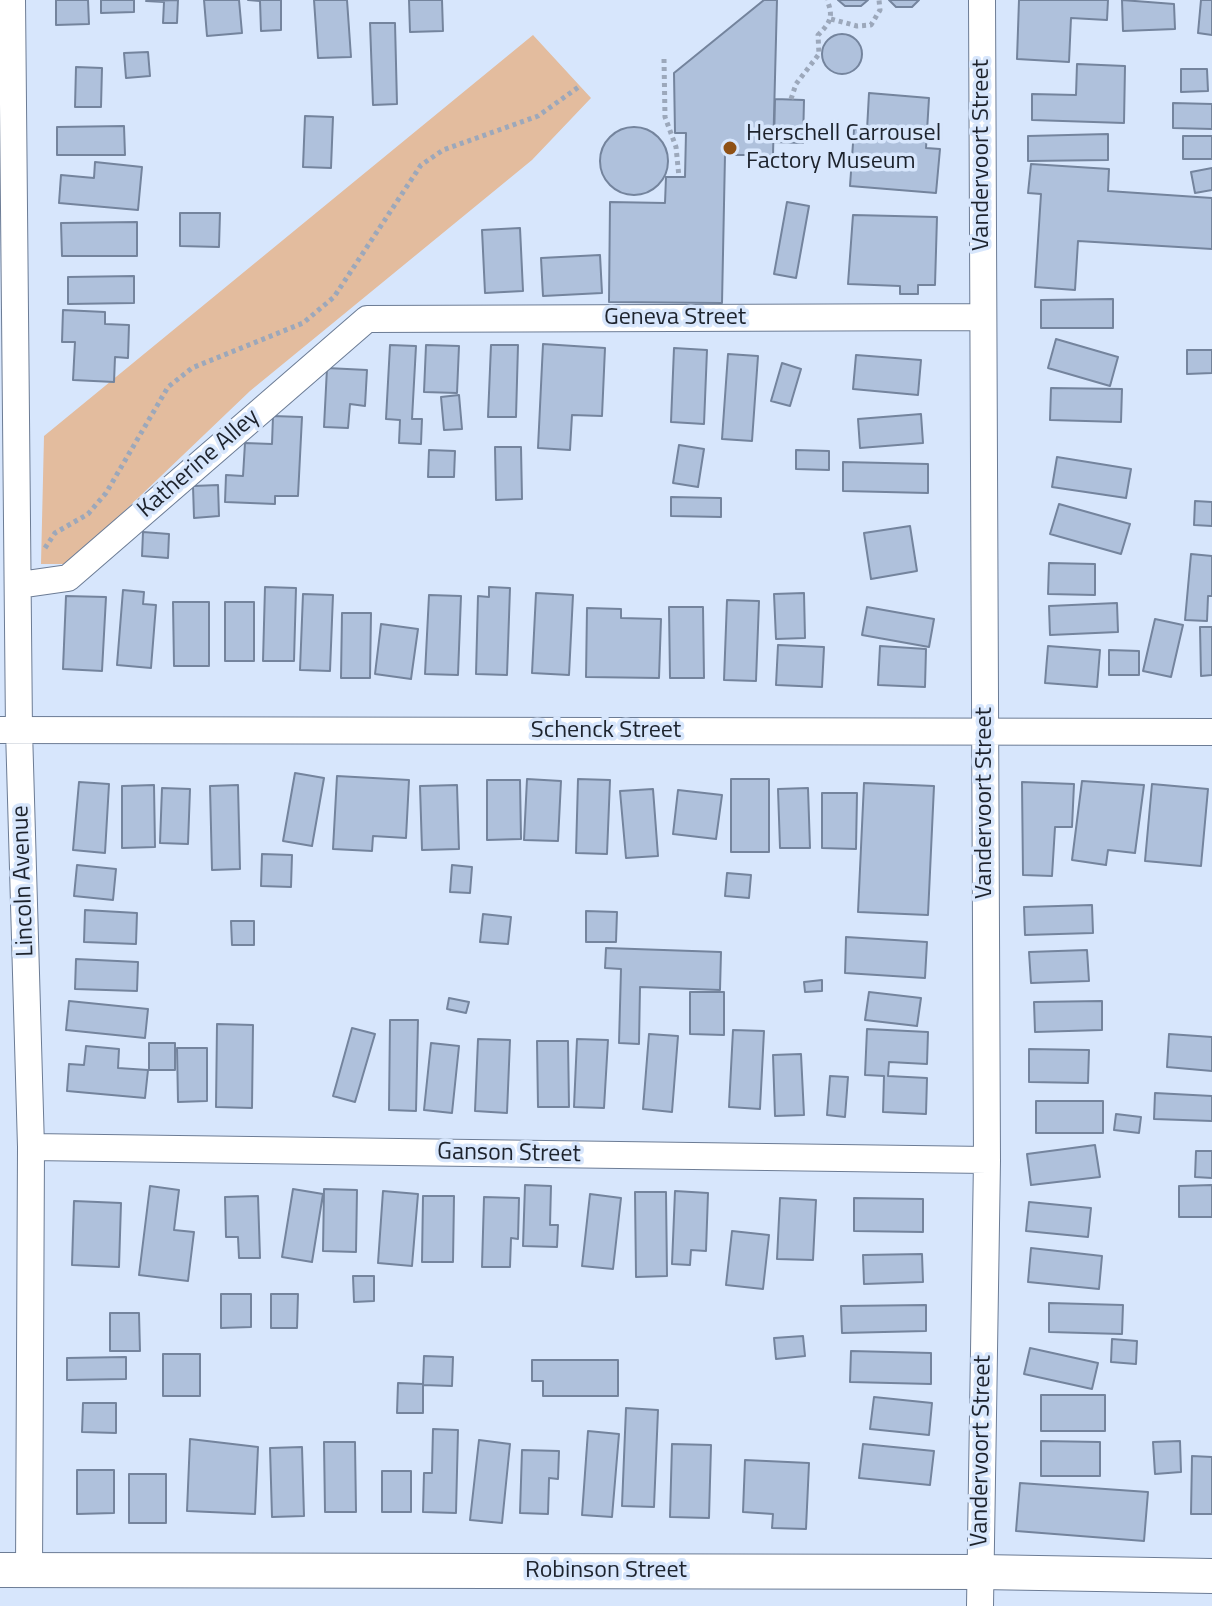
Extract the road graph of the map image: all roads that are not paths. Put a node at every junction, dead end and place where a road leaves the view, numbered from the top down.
1 (12, 0) edge
2 (982, 0) edge
3 (982, 317) junction
4 (367, 319) joint
5 (19, 585) junction
6 (10, 730) edge
7 (985, 731) junction
8 (1212, 732) edge
9 (31, 1147) junction
10 (987, 1160) junction
11 (15, 1570) edge
12 (981, 1572) junction
13 (1212, 1576) edge
14 (980, 1606) edge

1 - 5 street, Lincoln Avenue
2 - 3 street, Vandervoort Street
3 - 4 street, Geneva Street
3 - 7 street, Vandervoort Street
4 - 5 street, Katherine Alley
5 - 6 street, Lincoln Avenue
6 - 7 street, Schenck Street
6 - 9 street, Lincoln Avenue
7 - 8 street, Schenck Street
7 - 10 street, Vandervoort Street
9 - 10 street, Ganson Street
9 - 11 street, Lincoln Avenue
10 - 12 street, Vandervoort Street
11 - 12 street, Robinson Street
12 - 13 street, Robinson Street
12 - 14 street, Vandervoort Street

